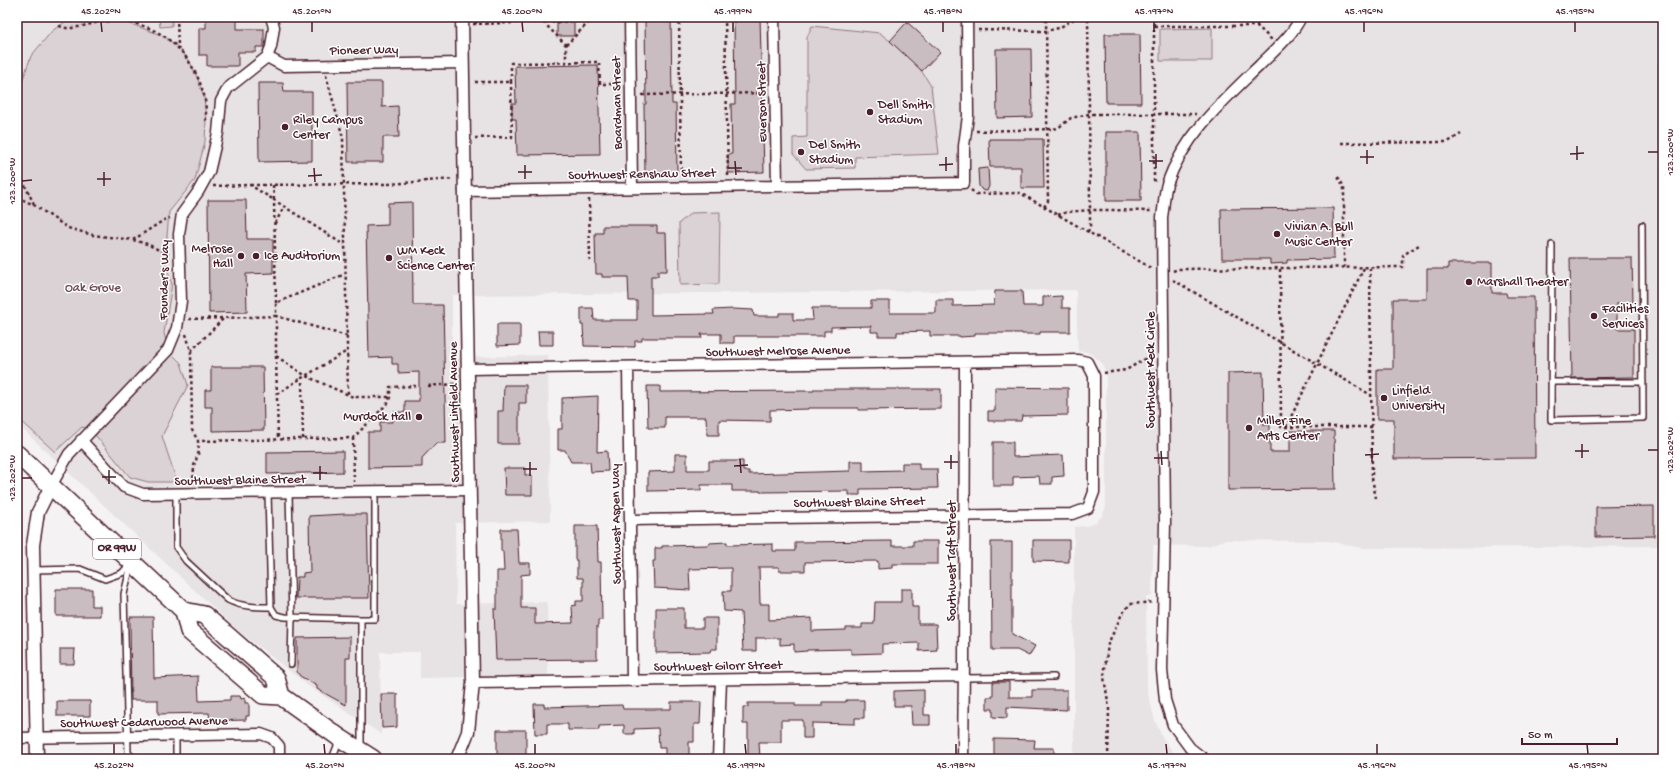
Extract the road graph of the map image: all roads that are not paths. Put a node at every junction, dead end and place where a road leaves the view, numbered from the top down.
1 (271, 17) edge
2 (774, 17) edge
3 (967, 17) edge
4 (1301, 17) edge
5 (630, 18) edge
6 (462, 21) edge
7 (267, 57) junction
8 (463, 63) junction
9 (777, 186) junction
10 (632, 188) junction
11 (464, 191) junction
12 (1642, 225) dead end
13 (1552, 245) dead end
14 (965, 362) junction
15 (628, 367) junction
16 (468, 369) junction
17 (1551, 382) junction
18 (1643, 382) junction
19 (81, 440) junction
20 (17, 454) edge
21 (51, 486) junction
22 (470, 490) junction
23 (375, 492) junction
24 (268, 493) junction
25 (289, 493) junction
26 (176, 495) junction
27 (1088, 508) joint
28 (965, 515) junction
29 (630, 520) junction
30 (132, 562) junction
31 (34, 570) junction
32 (271, 607) junction
33 (292, 617) junction
34 (361, 619) junction
35 (291, 664) dead end
36 (1054, 676) dead end
37 (964, 677) junction
38 (721, 680) junction
39 (632, 681) junction
40 (473, 683) junction
41 (128, 736) junction
42 (176, 736) junction
43 (17, 738) edge
44 (37, 738) junction
45 (340, 738) junction
46 (128, 752) junction
47 (367, 755) edge
48 (279, 758) edge
49 (37, 759) edge
50 (125, 759) edge
51 (135, 759) edge
52 (176, 759) edge
53 (293, 759) edge
54 (332, 759) edge
55 (457, 759) edge
56 (718, 759) edge
57 (963, 759) edge
58 (1204, 759) edge

1 - 7 street
2 - 9 street, Everson Street
3 - 9 street, Southwest Renshaw Street
4 - 58 street, Southwest Keck Circle
5 - 10 street, Boardman Street
6 - 8 street, Southwest Linfield Avenue
7 - 8 street, Pioneer Way
7 - 19 street, Founder's Way
8 - 11 street, Southwest Linfield Avenue
9 - 10 street, Southwest Renshaw Street
10 - 11 street, Southwest Renshaw Street
11 - 16 street, Southwest Linfield Avenue
12 - 18 lane
13 - 17 lane
14 - 15 street, Southwest Melrose Avenue
14 - 27 street, Southwest Melrose Avenue
14 - 28 street, Southwest Taft Street
15 - 16 street, Southwest Melrose Avenue
15 - 29 street, Southwest Aspen Way
16 - 22 street, Southwest Linfield Avenue
17 - 18 lane
17 - 18 lane
19 - 21 street, Founder's Way
19 - 26 street, Southwest Blaine Street
20 - 21 highway, OR 99W
21 - 30 highway, OR 99W
21 - 31 street
22 - 23 street, Southwest Blaine Street
22 - 40 street, Southwest Linfield Avenue
23 - 25 street, Southwest Blaine Street
23 - 34 lane
24 - 25 street, Southwest Blaine Street
24 - 26 street, Southwest Blaine Street
24 - 32 lane
25 - 33 lane
26 - 32 lane
27 - 28 street, Southwest Blaine Street
28 - 29 street, Southwest Blaine Street
28 - 37 street, Southwest Taft Street
29 - 39 street, Southwest Aspen Way
30 - 31 lane
30 - 41 lane
30 - 45 highway, OR 99W
31 - 44 street
32 - 33 lane
33 - 34 lane
33 - 35 lane
34 - 47 lane
36 - 37 lane
37 - 38 street, Southwest Gilorr Street
37 - 57 street, Southwest Taft Street
38 - 39 street, Southwest Gilorr Street
38 - 56 street
39 - 40 street, Southwest Gilorr Street
40 - 55 street, Southwest Linfield Avenue
41 - 42 street, Southwest Cedarwood Avenue
41 - 44 street, Southwest Cedarwood Avenue
41 - 46 lane
42 - 48 street, Southwest Cedarwood Avenue
42 - 52 lane
43 - 44 street, Southwest Cedarwood Avenue
44 - 49 street
45 - 47 highway, OR 99W
45 - 54 lane
46 - 50 lane
46 - 51 lane
48 - 53 lane

